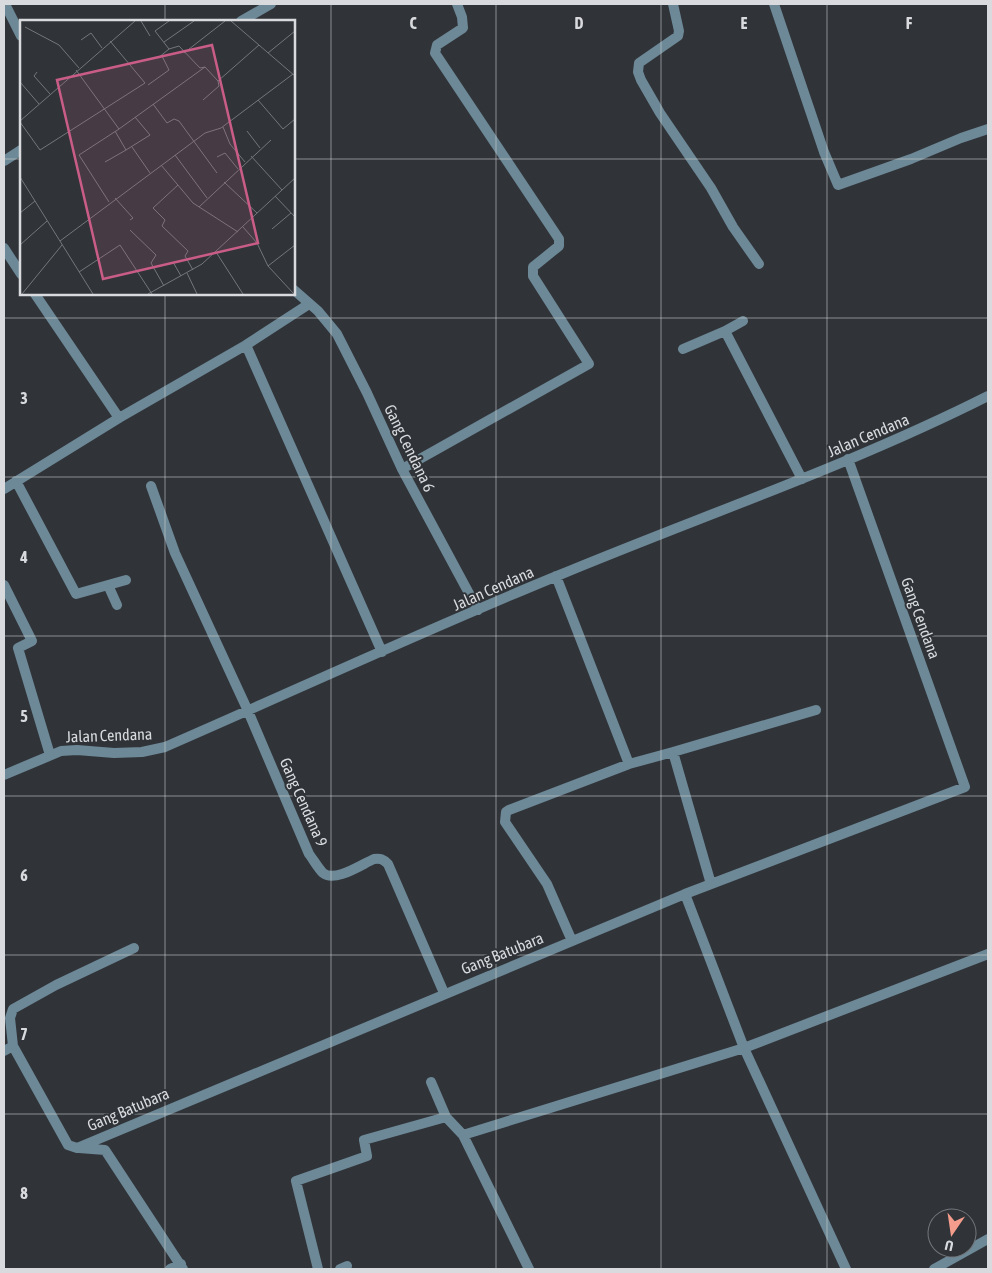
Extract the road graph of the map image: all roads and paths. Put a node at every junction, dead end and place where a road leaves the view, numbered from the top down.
1 (5, 4) edge
2 (270, 4) edge
3 (457, 4) edge
4 (673, 4) edge
5 (774, 4) edge
6 (243, 20) edge
7 (20, 34) edge
8 (988, 129) edge
9 (20, 151) edge
10 (4, 160) edge
11 (4, 248) edge
12 (759, 264) dead end
13 (20, 272) edge
14 (295, 291) edge
15 (36, 295) edge
16 (309, 304) junction
17 (743, 321) dead end
18 (725, 331) junction
19 (246, 345) junction
20 (683, 349) dead end
21 (988, 396) edge
22 (119, 418) junction
23 (848, 459) junction
24 (402, 469) junction
25 (802, 479) junction
26 (16, 481) junction
27 (151, 486) dead end
28 (4, 489) edge
29 (556, 576) junction
30 (126, 580) dead end
31 (4, 585) edge
32 (108, 585) junction
33 (117, 605) dead end
34 (478, 610) junction
35 (382, 652) junction
36 (816, 710) dead end
37 (248, 711) junction
38 (673, 752) junction
39 (50, 756) junction
40 (629, 764) junction
41 (4, 775) edge
42 (965, 787) joint
43 (711, 884) junction
44 (685, 894) junction
45 (572, 941) junction
46 (134, 948) dead end
47 (988, 954) edge
48 (444, 993) junction
49 (8, 1048) edge
50 (744, 1048) junction
51 (431, 1082) dead end
52 (446, 1117) junction
53 (463, 1135) junction
54 (77, 1148) junction
55 (988, 1239) edge
56 (182, 1267) edge
57 (170, 1269) edge
58 (318, 1269) edge
59 (529, 1269) edge
60 (846, 1269) edge
61 (934, 1269) edge

1 - 7 street
2 - 6 street
3 - 24 street
4 - 12 street
5 - 8 street
9 - 10 street
11 - 13 street
14 - 16 street, Gang Cendana 6
15 - 22 street
16 - 19 street
16 - 24 street, Gang Cendana 6
17 - 18 street
18 - 20 street
18 - 25 street
19 - 22 street
19 - 35 street
21 - 23 street, Jalan Cendana
22 - 26 street
23 - 25 street, Jalan Cendana
23 - 42 street, Gang Cendana
24 - 34 street, Gang Cendana 6
25 - 29 street, Jalan Cendana
26 - 28 street
26 - 32 street
27 - 37 street
29 - 34 street, Jalan Cendana
29 - 40 street
30 - 32 street
31 - 39 street
32 - 33 street
34 - 35 street, Jalan Cendana
35 - 37 street, Jalan Cendana
36 - 38 street
37 - 39 street, Jalan Cendana
37 - 48 street, Gang Cendana 9
38 - 40 street
38 - 43 street
39 - 41 street, Jalan Cendana
40 - 45 street
42 - 43 street, Gang Batubara
43 - 44 street, Gang Batubara
44 - 45 street, Gang Batubara
44 - 50 street
45 - 48 street, Gang Batubara
46 - 49 street
47 - 50 street
48 - 54 street, Gang Batubara
49 - 54 street, Gang Batubara
50 - 53 street
50 - 60 street
51 - 52 street
52 - 53 street
52 - 58 street
53 - 59 street
54 - 56 street
55 - 61 street
56 - 57 street

